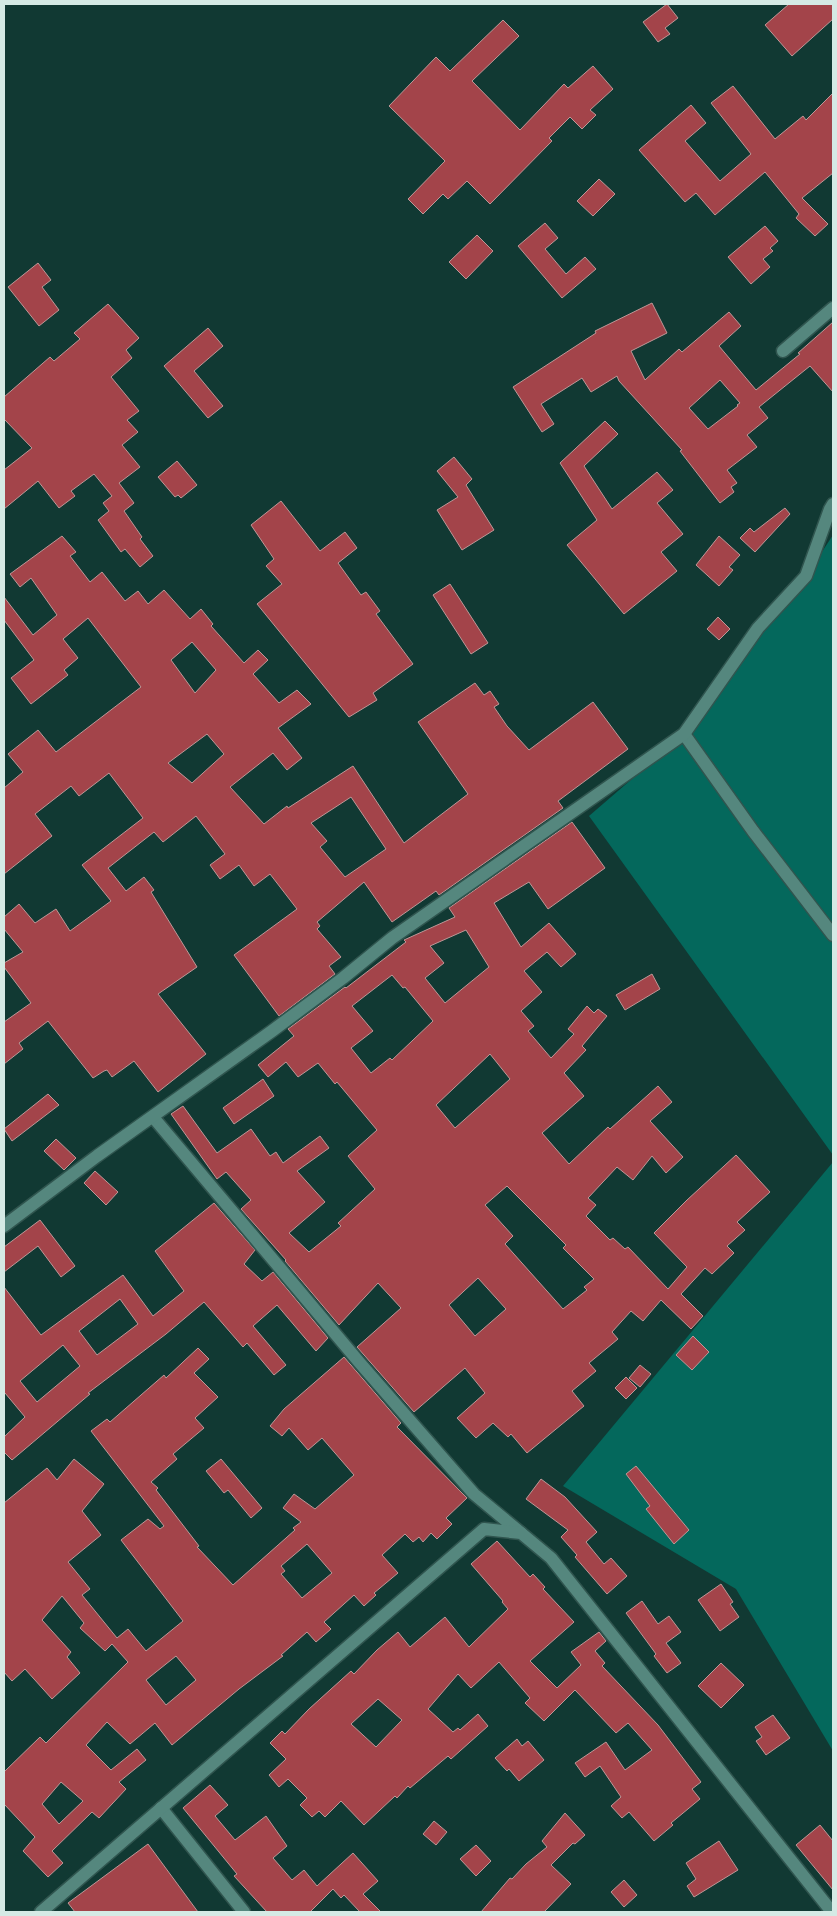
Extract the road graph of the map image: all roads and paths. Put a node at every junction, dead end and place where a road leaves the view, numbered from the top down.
1 (833, 308) edge
2 (783, 351) dead end
3 (833, 504) edge
4 (684, 734) junction
5 (833, 935) edge
6 (152, 1117) junction
7 (4, 1226) edge
8 (521, 1533) junction
9 (161, 1808) junction
10 (41, 1912) edge
11 (244, 1912) edge
12 (832, 1912) edge

1 - 2 street
3 - 4 street
4 - 5 street
4 - 6 street
6 - 7 street
6 - 8 street
8 - 9 street
8 - 12 street
9 - 10 street
9 - 11 street

